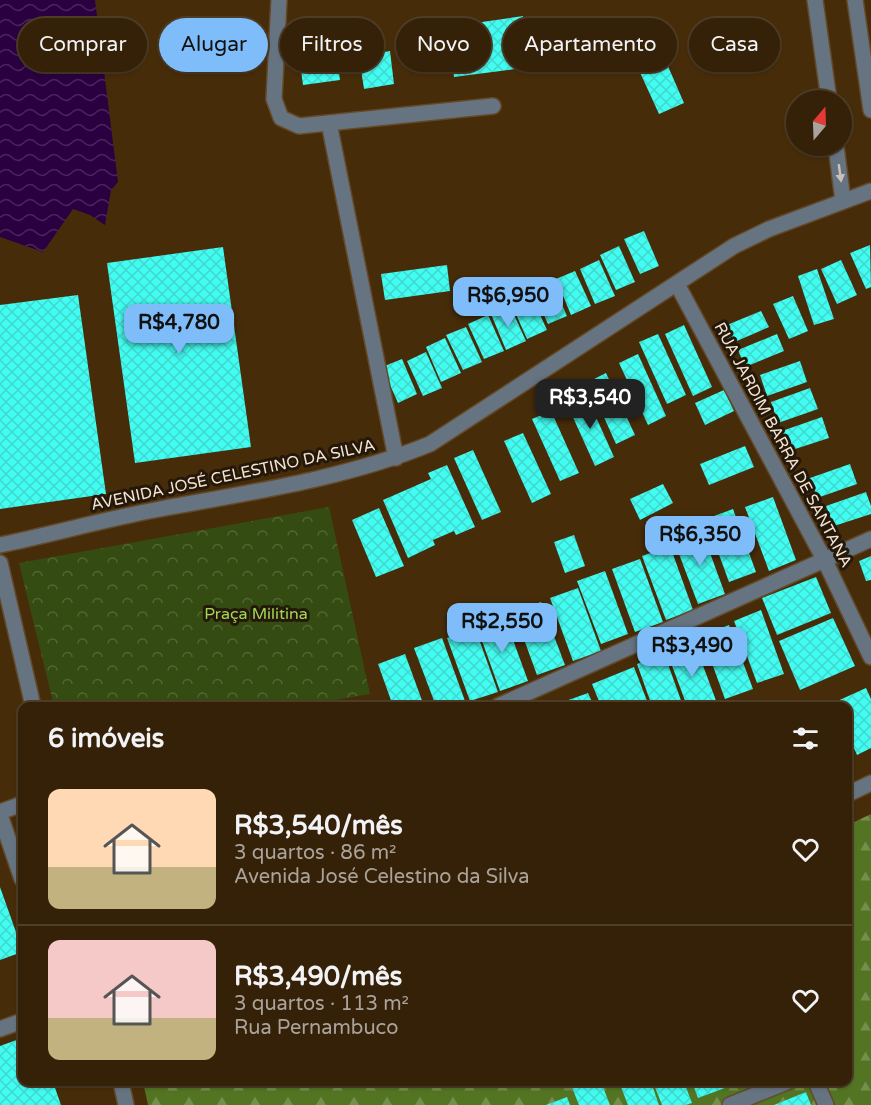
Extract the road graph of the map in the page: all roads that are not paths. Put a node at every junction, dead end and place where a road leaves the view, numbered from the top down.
1 (279, 0) edge
2 (815, 0) edge
3 (855, 0) edge
4 (828, 90) edge
5 (493, 106) dead end
6 (871, 110) edge
7 (329, 123) junction
8 (837, 156) edge
9 (871, 191) edge
10 (843, 201) junction
11 (677, 284) junction
12 (396, 458) junction
13 (871, 539) edge
14 (0, 545) edge
15 (825, 561) junction
16 (0, 563) edge
17 (871, 657) edge
18 (32, 702) edge
19 (507, 702) edge
20 (871, 783) edge
21 (852, 792) edge
22 (18, 806) edge
23 (0, 813) edge
24 (18, 867) edge
25 (18, 1022) edge
26 (0, 1029) edge
27 (122, 1086) edge
28 (777, 1086) edge
29 (818, 1086) edge
30 (126, 1105) edge
31 (730, 1105) edge
32 (826, 1105) edge

1 - 7 street
2 - 4 street
3 - 6 street
5 - 7 street
7 - 12 street
8 -> 10 street
9 - 10 street, AVENIDA JOSÉ CELESTINO DA SILVA
10 - 11 street, AVENIDA JOSÉ CELESTINO DA SILVA
11 - 12 street, AVENIDA JOSÉ CELESTINO DA SILVA
11 - 15 street, RUA JARDIM BARRA DE SANTANA
12 - 14 street, AVENIDA JOSÉ CELESTINO DA SILVA
13 - 15 street
15 - 17 street, RUA JARDIM BARRA DE SANTANA
15 - 19 street
16 - 18 street
20 - 21 street
22 - 23 street
23 - 24 street
25 - 26 street
27 - 30 street
28 - 31 street
29 - 32 street

